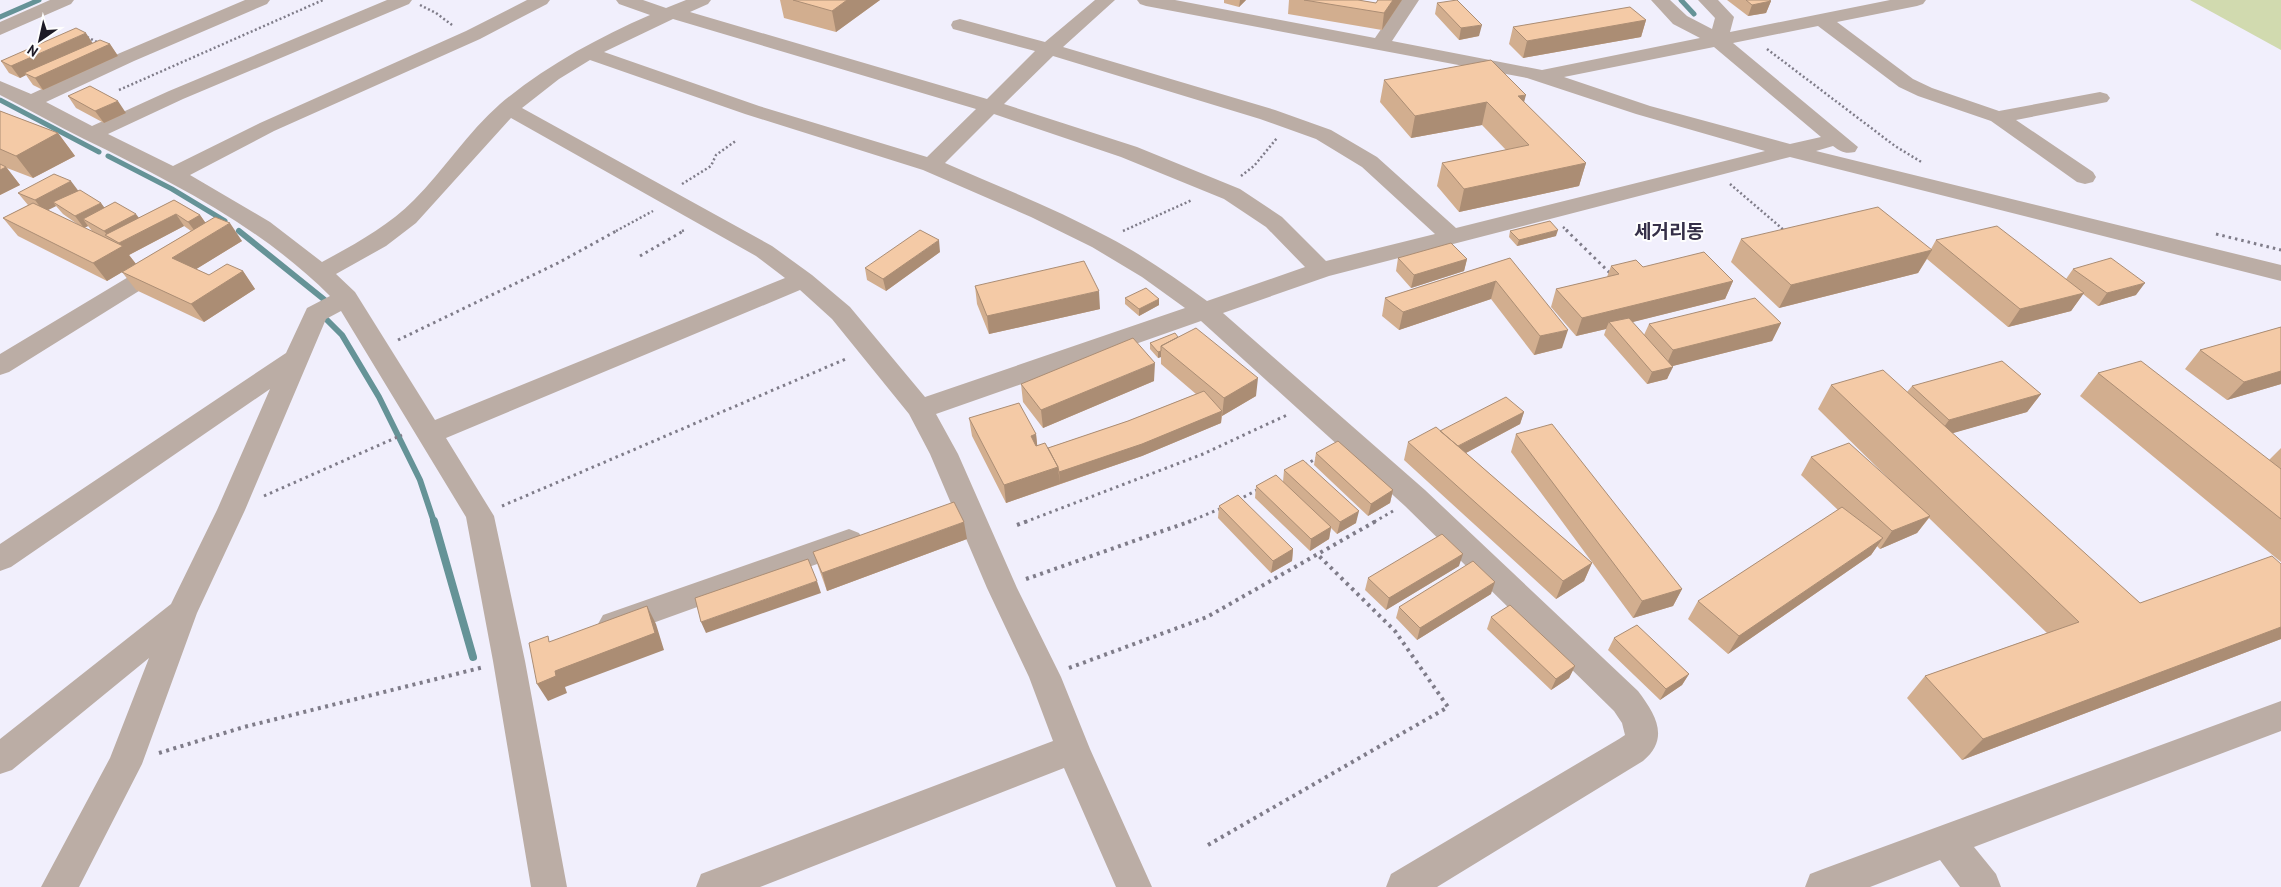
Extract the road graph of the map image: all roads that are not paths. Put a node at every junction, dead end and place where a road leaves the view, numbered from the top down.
1 (65, 0) edge
2 (261, 0) edge
3 (541, 0) edge
4 (625, 0) edge
5 (702, 0) edge
6 (1106, 0) edge
7 (1146, 0) edge
8 (1410, 0) edge
9 (1660, 0) edge
10 (1707, 0) edge
11 (1917, 0) edge
12 (409, 2) edge
13 (669, 13) junction
14 (1821, 19) junction
15 (960, 25) dead end
16 (0, 29) edge
17 (1718, 40) junction
18 (1380, 44) junction
19 (1050, 48) junction
20 (588, 53) junction
21 (1542, 76) junction
22 (0, 87) edge
23 (2100, 98) dead end
24 (31, 102) junction
25 (992, 107) junction
26 (508, 108) junction
27 (1998, 117) junction
28 (91, 134) junction
29 (1837, 139) junction
30 (1793, 151) junction
31 (931, 165) junction
32 (1879, 174) junction
33 (173, 175) junction
34 (2085, 177) dead end
35 (245, 217) junction
36 (220, 232) edge
37 (1451, 236) junction
38 (179, 256) edge
39 (1321, 270) junction
40 (322, 272) junction
41 (2281, 273) edge
42 (803, 280) junction
43 (346, 298) junction
44 (1204, 310) junction
45 (296, 360) junction
46 (0, 366) edge
47 (920, 409) junction
48 (426, 430) junction
49 (963, 500) junction
50 (936, 510) edge
51 (871, 533) edge
52 (0, 559) edge
53 (182, 613) junction
54 (593, 631) edge
55 (537, 651) edge
56 (510, 661) junction
57 (2281, 716) edge
58 (1073, 749) junction
59 (0, 759) edge
60 (1946, 840) junction
61 (60, 885) edge
62 (549, 887) edge
63 (714, 887) edge
64 (1134, 887) edge
65 (1404, 887) edge
66 (1823, 887) edge
67 (1983, 887) edge

1 - 16 street
2 - 24 street
3 - 33 street
4 - 13 street
5 - 13 street
6 - 19 street
7 - 18 street
8 - 18 street
9 - 17 street
10 - 17 street
11 - 14 street
12 - 28 street
13 - 20 street
13 - 25 street
14 - 17 street
14 - 27 street
15 - 19 street
17 - 21 street
17 - 29 street
18 - 21 street
19 - 25 street
19 - 37 street
20 - 26 street
20 - 31 street
21 - 30 street
22 - 24 street
23 - 27 street
24 - 28 street
25 - 31 street
25 - 39 street
26 - 40 street
26 - 42 street
27 - 34 street
28 - 33 street
29 - 30 street
29 - 32 street
30 - 32 street
30 - 37 street
31 - 44 street
32 - 41 street
33 - 35 street
35 - 36 street
35 - 40 street
37 - 39 street
38 - 46 street
39 - 44 street
40 - 43 street
42 - 47 street
42 - 48 street
43 - 45 street
43 - 48 street
44 - 47 street
44 - 65 street
45 - 52 street
45 - 53 street
47 - 49 street
48 - 56 street
49 - 50 street
49 - 58 street
51 - 54 street
53 - 59 street
53 - 61 street
55 - 56 street
56 - 62 street
57 - 60 street
58 - 63 street
58 - 64 street
60 - 66 street
60 - 67 street

